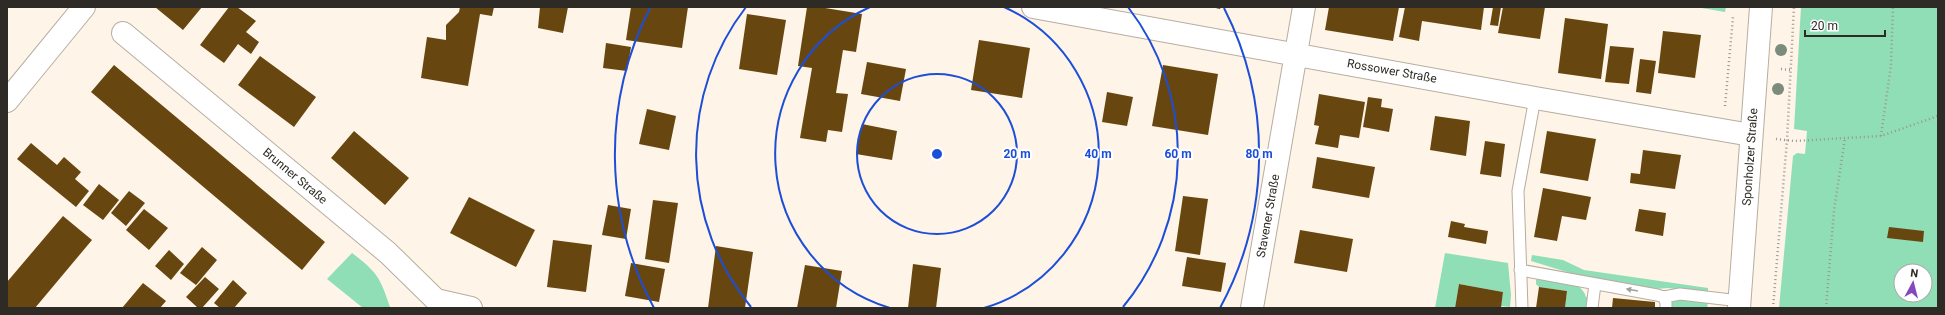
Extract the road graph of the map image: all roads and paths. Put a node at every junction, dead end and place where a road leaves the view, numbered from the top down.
1 (84, 7) edge
2 (1033, 7) edge
3 (1304, 7) edge
4 (1761, 7) edge
5 (1794, 7) edge
6 (1893, 7) edge
7 (123, 33) dead end
8 (1296, 54) junction
9 (1535, 98) junction
10 (7, 101) edge
11 (1938, 116) edge
12 (1751, 135) junction
13 (1881, 136) junction
14 (1845, 138) junction
15 (1794, 141) dead end
16 (1520, 270) junction
17 (1595, 284) junction
18 (1665, 302) edge
19 (434, 304) edge
20 (1739, 304) edge
21 (470, 308) edge
22 (1252, 308) edge
23 (1522, 308) edge
24 (1592, 308) edge
25 (1773, 308) edge
26 (1826, 308) edge

1 - 10 street
2 - 8 street, Rossower Straße
3 - 8 street, Stavener Straße
4 - 12 street, Sponholzer Straße
5 - 25 path
6 - 13 path
7 - 19 street, Brunner Straße
8 - 9 street, Rossower Straße
8 - 22 street, Stavener Straße
9 - 12 street, Rossower Straße
9 - 16 lane
11 - 13 path
12 - 20 street, Sponholzer Straße
13 - 14 path
14 - 15 path
14 - 26 path
16 - 17 lane
16 - 23 lane
18 -> 17 lane
17 - 24 lane
18 - 20 lane
19 - 21 street, Brunner Straße

